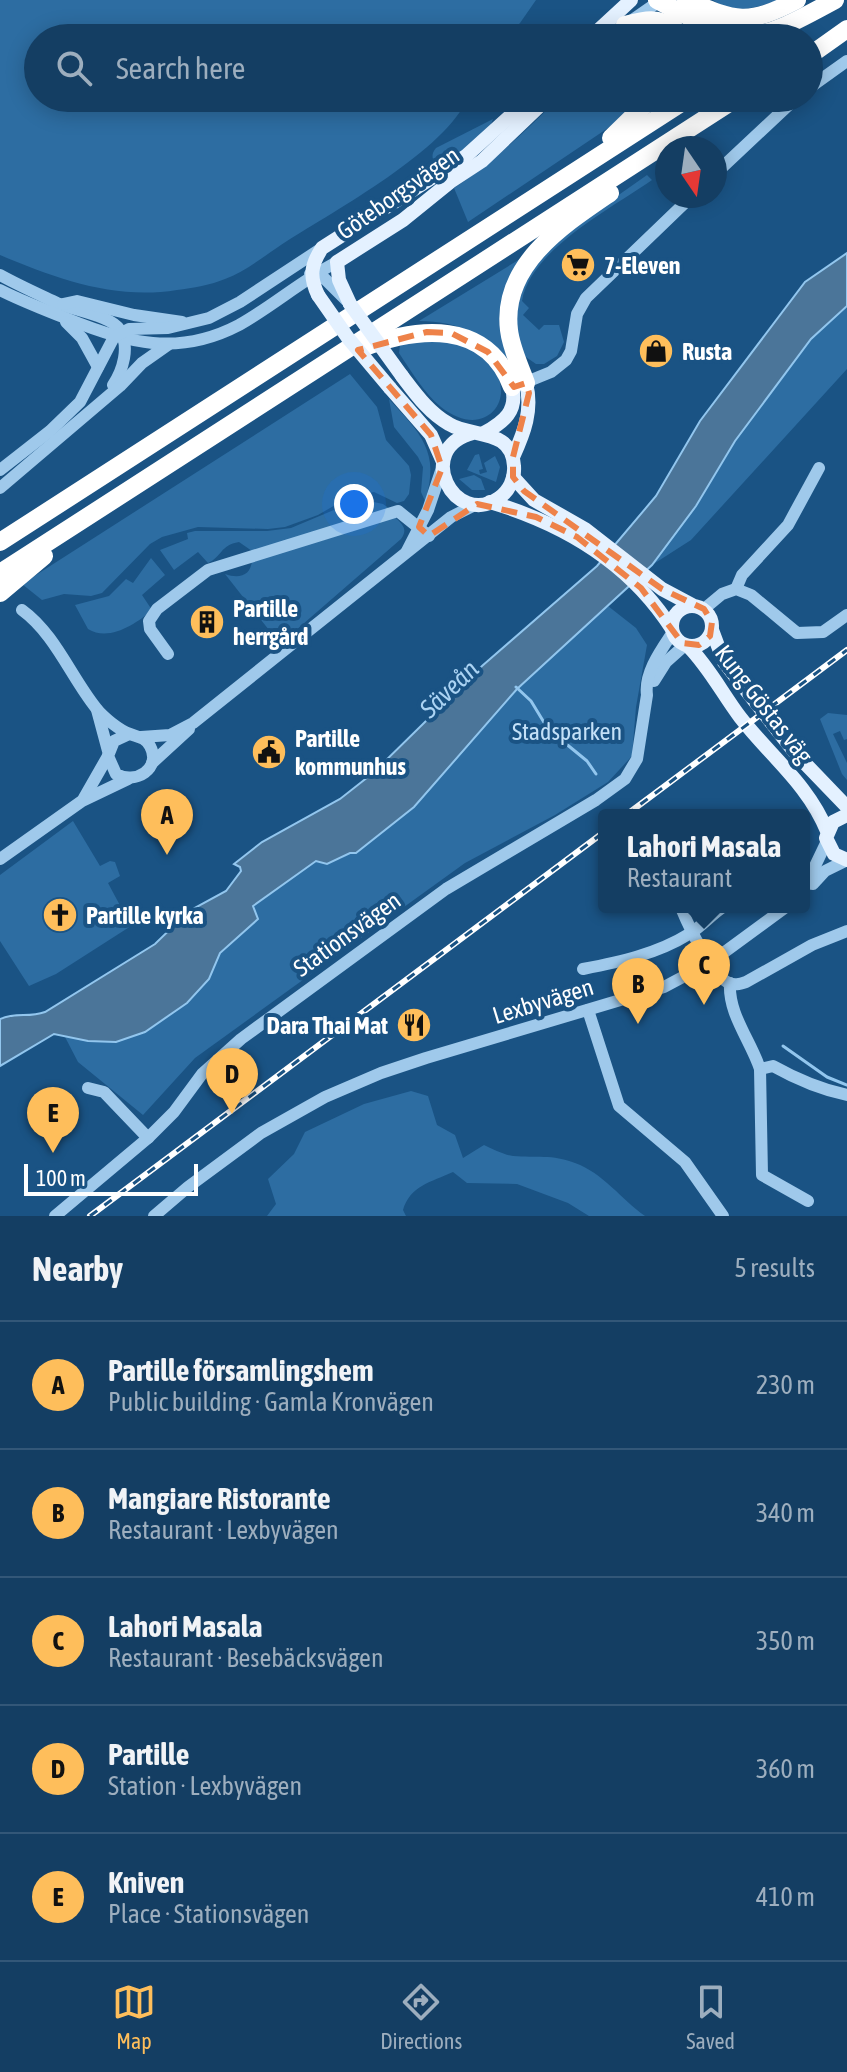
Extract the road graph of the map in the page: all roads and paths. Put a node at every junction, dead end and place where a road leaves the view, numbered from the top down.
1 (631, 0) edge
2 (797, 0) edge
3 (837, 0) edge
4 (667, 1) edge
5 (706, 5) edge
6 (605, 24) edge
7 (627, 24) edge
8 (629, 24) edge
9 (668, 24) edge
10 (673, 24) edge
11 (705, 24) edge
12 (791, 24) edge
13 (802, 24) edge
14 (847, 28) edge
15 (823, 44) edge
16 (847, 61) edge
17 (823, 78) edge
18 (515, 112) edge
19 (533, 112) edge
20 (637, 112) edge
21 (667, 112) edge
22 (715, 112) edge
23 (729, 112) edge
24 (781, 112) edge
25 (694, 136) edge
26 (655, 163) edge
27 (727, 163) edge
28 (575, 172) junction
29 (680, 208) edge
30 (322, 248) junction
31 (337, 262) junction
32 (292, 268) junction
33 (0, 275) edge
34 (312, 275) junction
35 (335, 282) junction
36 (0, 290) edge
37 (318, 295) junction
38 (264, 309) junction
39 (59, 310) junction
40 (189, 324) junction
41 (120, 336) junction
42 (169, 344) junction
43 (98, 367) junction
44 (312, 372) junction
45 (519, 385) junction
46 (103, 401) junction
47 (479, 433) junction
48 (513, 457) junction
49 (443, 465) junction
50 (819, 468) dead end
51 (0, 470) edge
52 (513, 477) junction
53 (0, 488) edge
54 (484, 503) junction
55 (91, 514) junction
56 (424, 532) junction
57 (0, 542) edge
58 (599, 546) junction
59 (0, 573) edge
60 (645, 583) junction
61 (736, 589) junction
62 (0, 593) edge
63 (698, 607) junction
64 (22, 610) dead end
65 (847, 615) edge
66 (672, 630) junction
67 (712, 630) junction
68 (686, 645) junction
69 (168, 654) dead end
70 (647, 695) junction
71 (97, 710) junction
72 (193, 723) junction
73 (135, 735) junction
74 (108, 754) junction
75 (152, 763) junction
76 (128, 779) junction
77 (82, 801) junction
78 (847, 807) edge
79 (847, 815) edge
80 (827, 836) junction
81 (0, 859) edge
82 (847, 860) edge
83 (810, 876) edge
84 (810, 885) edge
85 (683, 913) edge
86 (716, 913) edge
87 (778, 913) edge
88 (847, 931) edge
89 (692, 933) junction
90 (711, 962) junction
91 (583, 969) dead end
92 (730, 983) junction
93 (588, 1010) junction
94 (760, 1069) junction
95 (88, 1088) dead end
96 (847, 1095) edge
97 (148, 1138) junction
98 (808, 1201) dead end
99 (55, 1216) edge
100 (154, 1216) edge
101 (723, 1216) edge

1 - 6 main road
2 - 5 highway
3 - 12 highway
3 - 13 highway
4 - 5 highway
4 - 7 street
4 - 10 highway
4 - 11 highway
8 - 9 highway
14 - 15 highway
16 - 17 street
18 - 30 main road, Göteborgsvägen
19 - 31 main road, Göteborgsvägen
20 - 28 highway
21 - 28 highway
22 - 44 highway
23 - 25 highway
24 - 27 street
26 - 45 highway
28 - 57 highway
29 - 45 street
30 - 32 street
30 - 34 main road
31 - 34 street, Göteborgsvägen
31 - 35 main road
32 - 34 street
32 - 40 street
33 - 39 street
34 - 35 street
34 - 37 main road
34 - 38 street, Göteborgsvägen
35 - 47 main road, bridge
36 - 39 street
37 - 38 street
37 - 49 main road, bridge
38 - 42 street
39 - 40 street
39 - 41 street
39 - 43 street
40 - 41 street
41 - 42 street
41 - 43 street
41 - 46 street
42 - 46 street
43 - 51 street
44 - 45 highway
44 - 55 highway
45 - 47 main road
45 - 48 main road
46 - 53 street
47 - 48 main road
47 - 49 main road
48 - 52 main road
49 - 54 main road
49 - 56 street
50 - 61 street
52 - 54 main road
52 - 58 main road, Kung Göstas väg
54 - 56 street
54 - 58 main road, Kung Göstas väg
55 - 59 highway
55 - 62 highway
56 - 69 street
56 - 72 street
58 - 60 main road, Kung Göstas väg
60 - 63 main road, Kung Göstas väg
60 - 66 main road, Kung Göstas väg
61 - 63 street
61 - 65 street
63 - 66 main road
63 - 67 main road, Kung Göstas väg
64 - 71 street
66 - 68 main road, Kung Göstas väg
66 - 70 street, Stationsvägen
67 - 68 main road, Kung Göstas väg
67 - 78 main road, Kung Göstas väg
68 - 70 street, Stationsvägen
68 - 80 main road, Kung Göstas väg
70 - 97 street, Stationsvägen
71 - 73 street
71 - 74 street
72 - 73 street
72 - 75 street
73 - 74 street
73 - 75 street
74 - 76 street
74 - 77 street
75 - 76 street
76 - 77 street
77 - 81 street
79 - 80 main road
80 - 82 main road, Kung Göstas väg
80 - 83 street
82 - 84 street
85 - 89 street
86 - 89 street
87 - 90 street, Lexbyvägen
88 - 92 street
89 - 90 street
89 - 91 street
90 - 92 street
90 - 93 street, Lexbyvägen
92 - 94 street
93 - 100 street, Lexbyvägen
93 - 101 street
94 - 96 street
94 - 98 street
95 - 97 street
97 - 99 street, Stationsvägen

